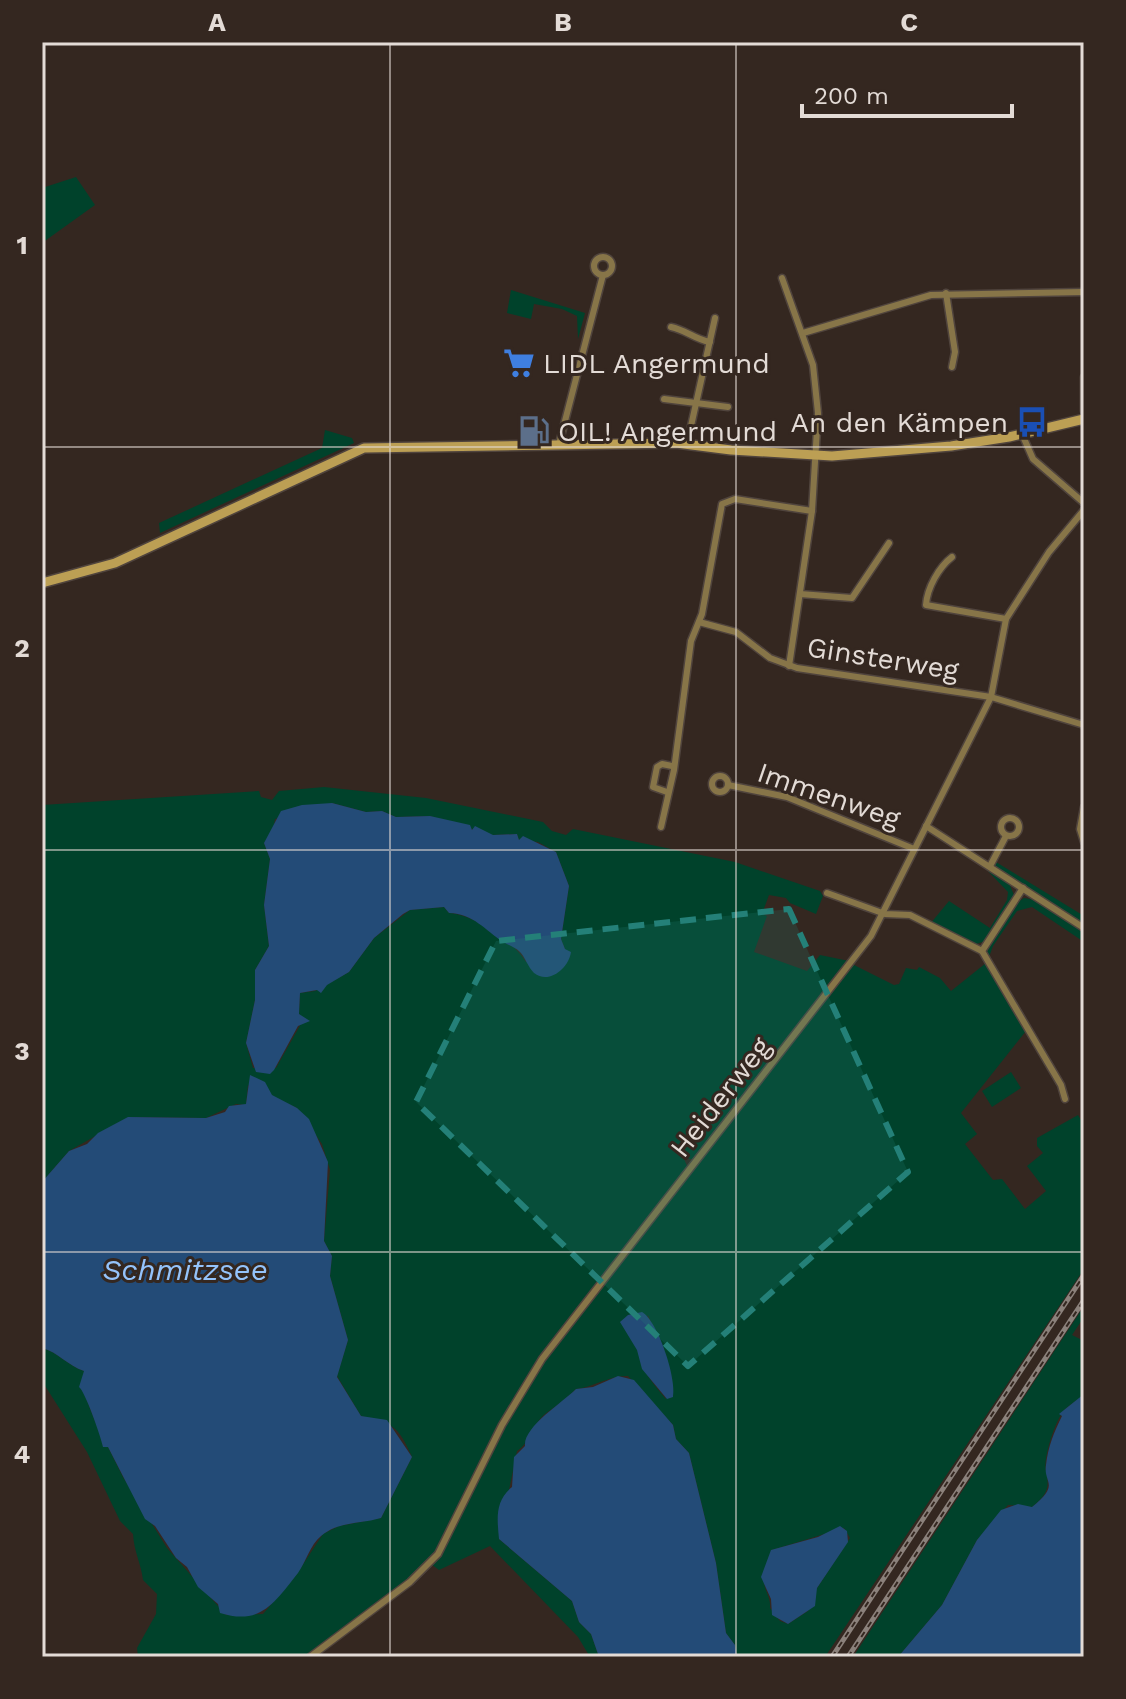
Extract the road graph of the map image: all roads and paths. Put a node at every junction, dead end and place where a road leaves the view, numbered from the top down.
1 (603, 275) dead end
2 (782, 278) dead end
3 (1084, 292) edge
4 (946, 293) junction
5 (715, 318) dead end
6 (671, 327) dead end
7 (803, 333) junction
8 (710, 342) junction
9 (952, 367) dead end
10 (1084, 377) edge
11 (664, 399) dead end
12 (695, 403) junction
13 (728, 407) dead end
14 (1084, 411) edge
15 (1084, 419) edge
16 (1022, 434) junction
17 (559, 444) junction
18 (687, 444) junction
19 (815, 456) junction
20 (1084, 503) edge
21 (1084, 510) edge
22 (812, 511) junction
23 (889, 543) dead end
24 (952, 557) dead end
25 (42, 580) edge
26 (800, 594) junction
27 (1006, 619) junction
28 (699, 622) junction
29 (789, 666) junction
30 (991, 697) junction
31 (1084, 725) edge
32 (672, 766) junction
33 (728, 785) dead end
34 (667, 792) junction
35 (1084, 807) edge
36 (926, 826) junction
37 (661, 827) dead end
38 (1006, 836) dead end
39 (1084, 842) edge
40 (914, 849) junction
41 (990, 866) junction
42 (1023, 888) junction
43 (827, 893) dead end
44 (885, 914) junction
45 (1084, 928) edge
46 (982, 951) junction
47 (1065, 1099) dead end
48 (310, 1657) edge

1 - 17 street
2 - 7 street, Ginsterweg
3 - 4 street
4 - 7 street
4 - 9 street
5 - 8 street
6 - 8 street
7 - 19 street, Ginsterweg
8 - 12 street
10 - 14 street
11 - 12 street
12 - 13 street
12 - 18 street
15 - 16 main road
16 - 19 main road
16 - 20 street
17 - 18 main road
17 - 25 main road
18 - 19 main road
19 - 22 street, Ginsterweg
21 - 27 street, Heiderweg
22 - 26 street, Ginsterweg
22 - 28 street
23 - 26 street
24 - 27 street
26 - 29 street, Ginsterweg
27 - 30 street, Heiderweg
28 - 29 street
28 - 32 street
29 - 30 street, Ginsterweg
30 - 31 street, Ginsterweg
30 - 36 street, Heiderweg
32 - 34 street
32 - 34 street
33 - 40 street, Immenweg
34 - 37 street
35 - 39 street
36 - 40 street, Heiderweg
36 - 41 street
38 - 41 street
40 - 44 street, Heiderweg
41 - 42 street
42 - 45 street
42 - 46 street
43 - 44 street
44 - 46 street
44 - 48 street, Heiderweg
46 - 47 street

